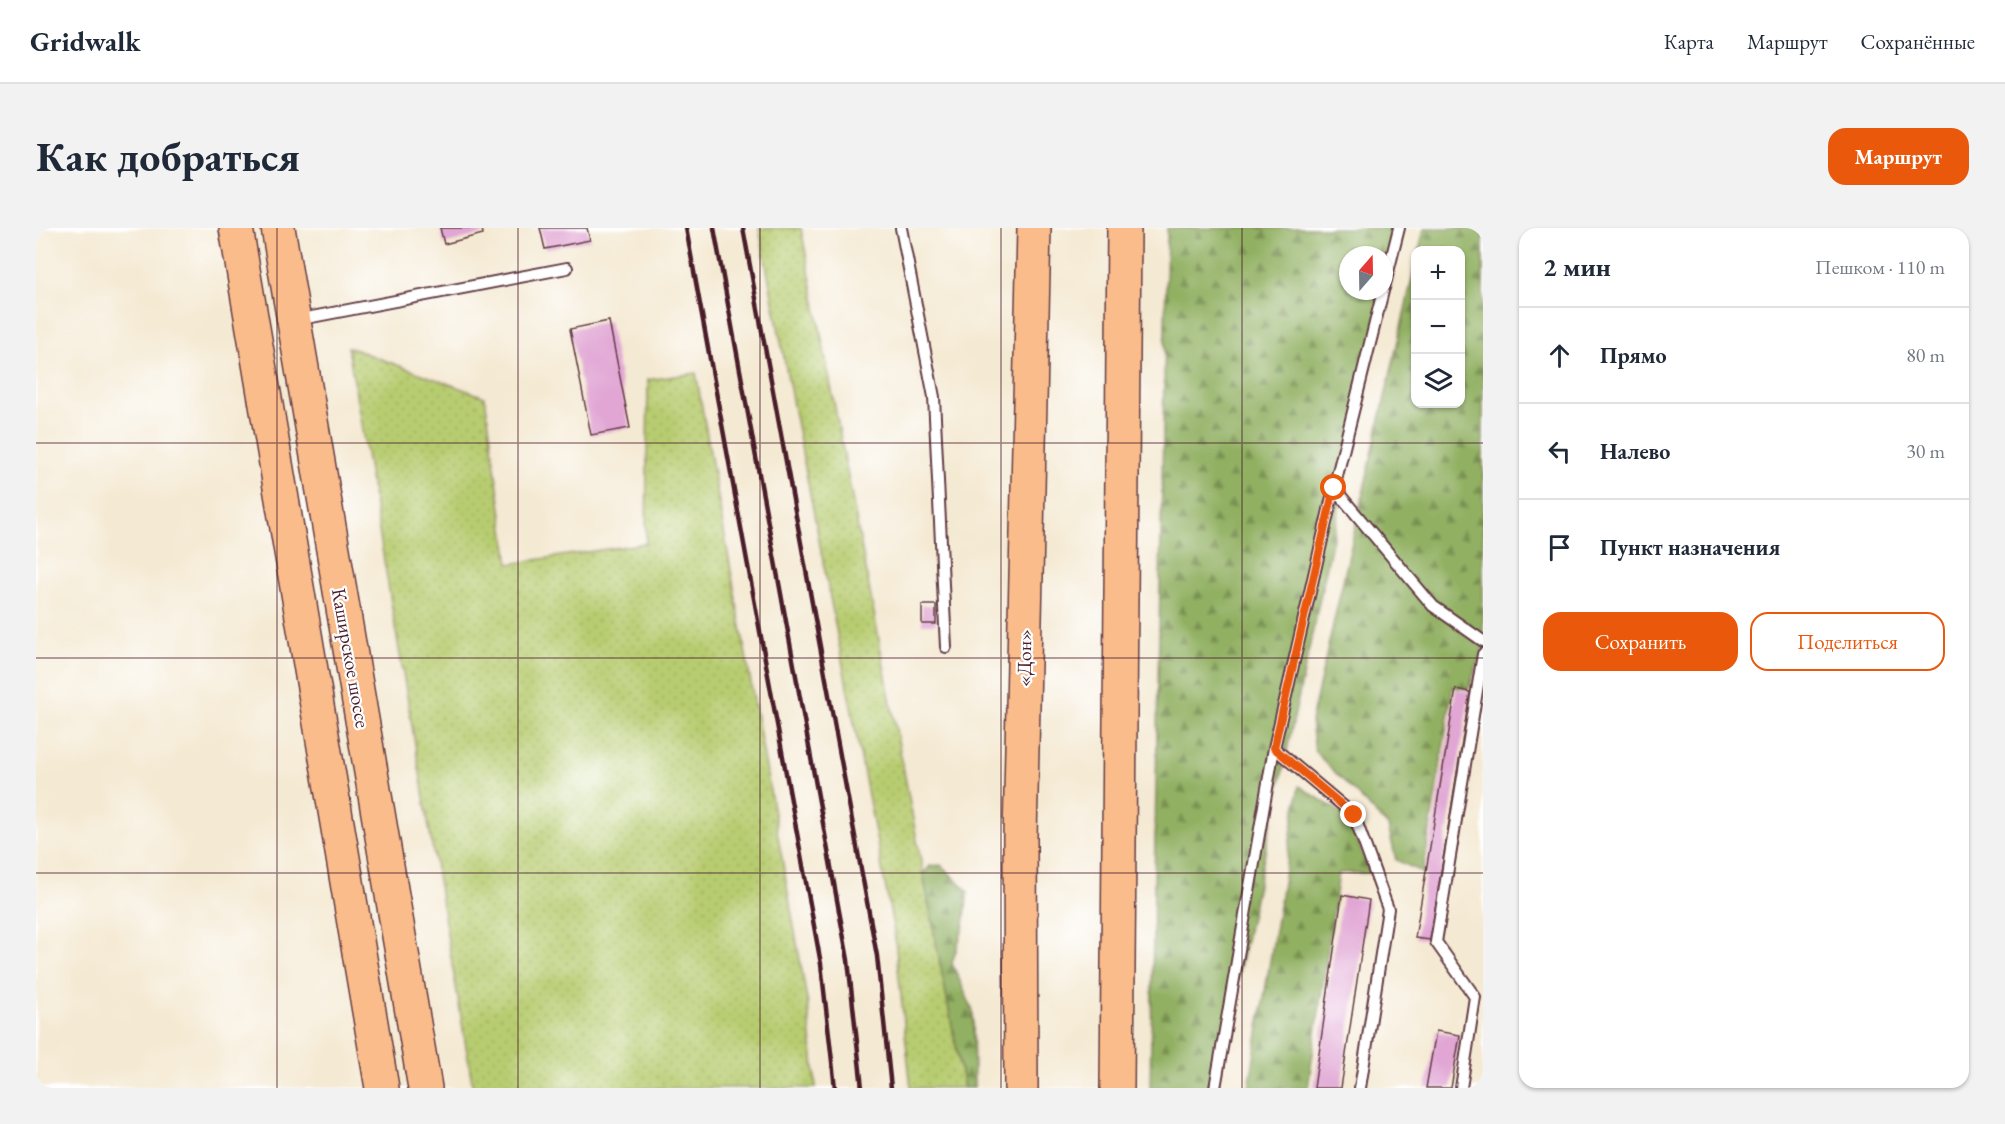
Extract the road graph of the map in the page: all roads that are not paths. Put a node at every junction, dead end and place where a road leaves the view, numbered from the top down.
1 (236, 228) edge
2 (278, 228) edge
3 (901, 228) edge
4 (1024, 228) edge
5 (1034, 228) edge
6 (1124, 228) edge
7 (1399, 228) edge
8 (1393, 253) edge
9 (567, 268) dead end
10 (1381, 300) edge
11 (293, 320) junction
12 (1032, 330) junction
13 (1334, 488) junction
14 (1483, 641) edge
15 (946, 647) dead end
16 (1483, 654) edge
17 (1274, 748) junction
18 (382, 1088) edge
19 (425, 1088) edge
20 (1021, 1088) edge
21 (1117, 1088) edge
22 (1215, 1088) edge
23 (1360, 1088) edge
24 (1461, 1088) edge

1 - 18 main road, Каширское шоссе
2 - 11 main road, Каширское шоссе
3 - 15 lane
4 - 12 lane
5 - 12 main road, «Дон»
6 - 21 main road
7 - 8 lane
9 - 11 lane
10 - 13 lane
11 - 19 main road, Каширское шоссе
12 - 20 main road, «Дон»
13 - 14 lane
13 - 17 lane
16 - 24 lane
17 - 22 lane
17 - 23 lane

